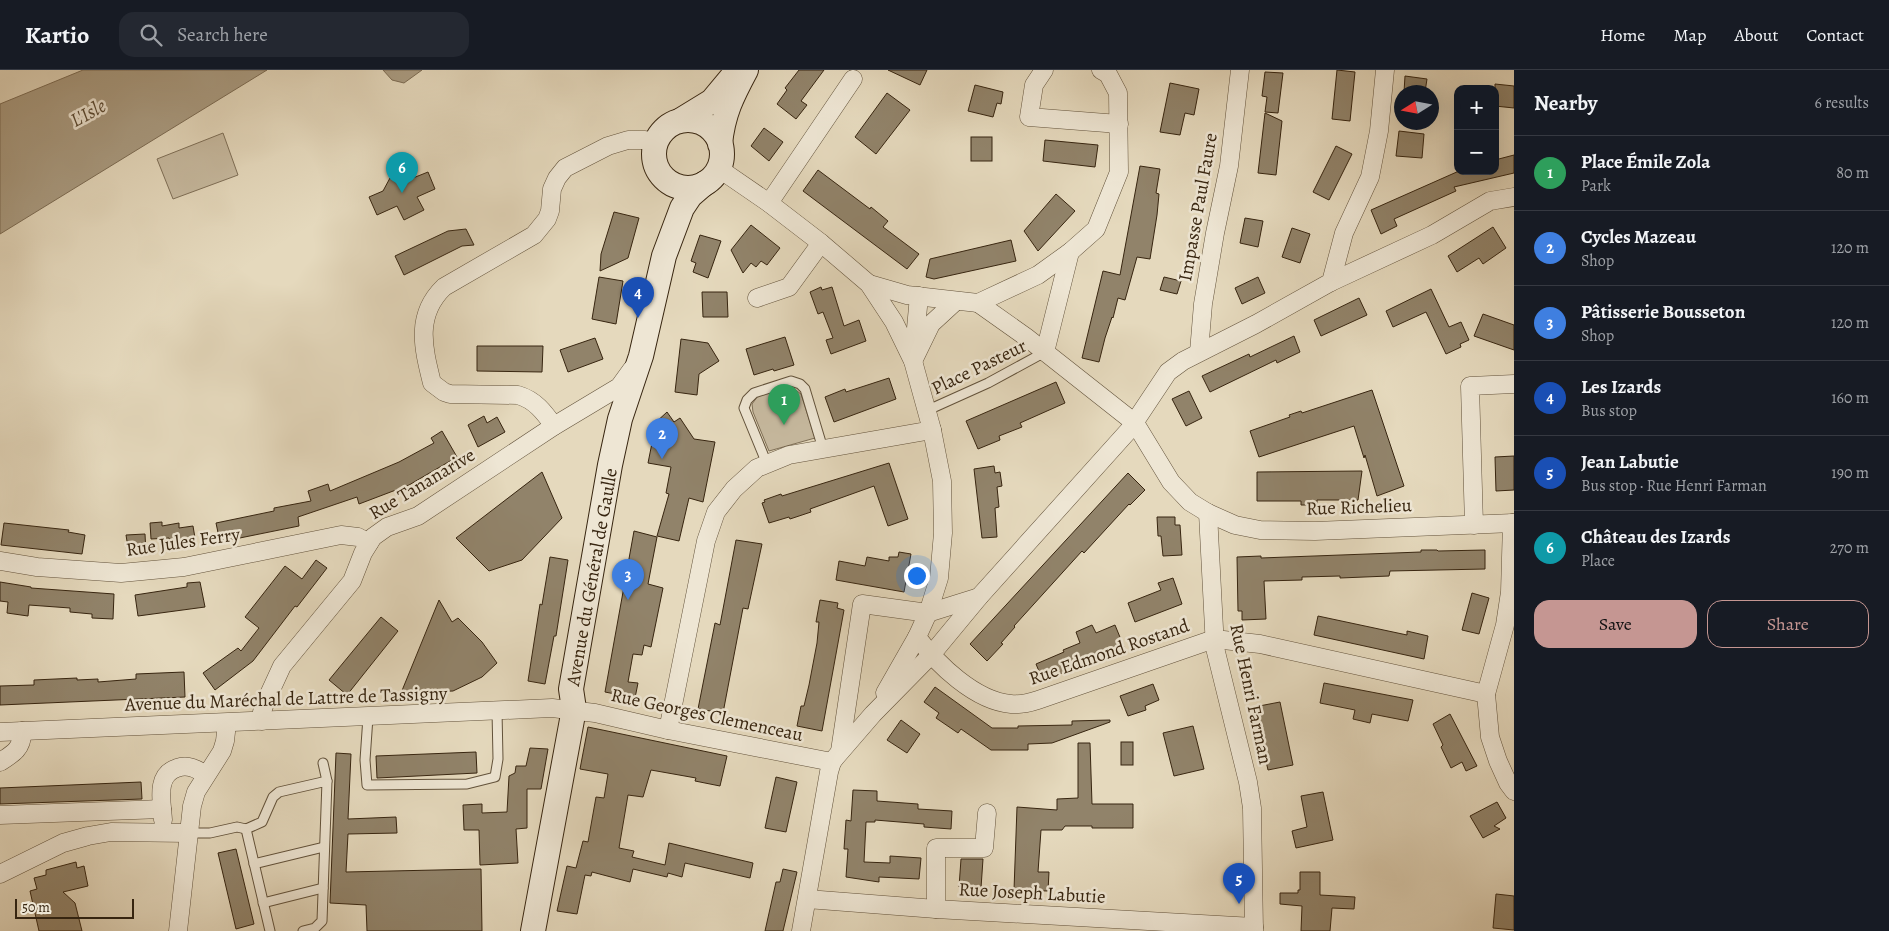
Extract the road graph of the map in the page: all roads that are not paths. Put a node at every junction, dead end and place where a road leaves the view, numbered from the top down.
1 (738, 70) edge
2 (746, 70) edge
3 (1044, 70) edge
4 (1101, 70) edge
5 (1240, 70) edge
6 (1385, 70) edge
7 (854, 78) dead end
8 (680, 120) junction
9 (1119, 124) junction
10 (655, 144) junction
11 (720, 144) junction
12 (712, 175) junction
13 (663, 177) junction
14 (1514, 197) edge
15 (769, 203) junction
16 (820, 243) junction
17 (1070, 252) junction
18 (664, 256) junction
19 (1332, 282) junction
20 (869, 284) junction
21 (918, 296) junction
22 (757, 298) dead end
23 (956, 300) junction
24 (978, 303) junction
25 (1045, 352) junction
26 (1199, 352) junction
27 (641, 356) junction
28 (914, 361) junction
29 (1514, 384) edge
30 (928, 410) junction
31 (1134, 423) junction
32 (554, 426) junction
33 (932, 430) junction
34 (823, 450) junction
35 (767, 464) junction
36 (1208, 513) junction
37 (1513, 523) edge
38 (1474, 525) junction
39 (369, 543) junction
40 (0, 561) edge
41 (979, 597) junction
42 (928, 613) junction
43 (917, 637) junction
44 (1214, 639) junction
45 (931, 655) junction
46 (1486, 694) junction
47 (574, 709) junction
48 (497, 710) junction
49 (873, 714) junction
50 (368, 717) junction
51 (262, 721) junction
52 (226, 723) junction
53 (668, 730) junction
54 (22, 731) junction
55 (0, 732) edge
56 (836, 757) junction
57 (0, 762) edge
58 (323, 763) dead end
59 (206, 775) junction
60 (327, 781) junction
61 (1514, 791) edge
62 (162, 809) junction
63 (987, 813) dead end
64 (0, 815) edge
65 (246, 829) junction
66 (164, 833) junction
67 (188, 833) junction
68 (324, 847) junction
69 (254, 864) junction
70 (0, 872) edge
71 (323, 888) junction
72 (807, 899) junction
73 (263, 903) junction
74 (936, 909) junction
75 (1254, 929) edge
76 (178, 931) edge
77 (270, 931) edge
78 (303, 931) edge
79 (533, 931) edge
80 (801, 931) edge

1 - 8 main road
2 - 11 main road
3 - 9 street
4 - 9 street
5 - 26 street, Impasse Paul Faure
6 - 19 street
7 - 15 street
8 - 10 main road
8 - 11 main road
9 - 17 street
10 - 13 main road
10 - 32 street
11 - 12 main road
12 - 13 main road
12 - 15 street
12 - 18 main road
13 - 18 main road
14 - 19 street
15 - 16 street
16 - 20 street
16 - 22 street
17 - 24 street
17 - 25 street
18 - 27 main road
19 - 26 street
20 - 21 street
20 - 28 street
21 - 23 street
21 - 28 street
23 - 24 street
23 - 28 street
24 - 25 street
25 - 30 lane, Place Pasteur
25 - 31 street
26 - 31 street
27 - 32 street, Rue Tananarive
27 - 47 main road, Avenue du Général de Gaulle
28 - 30 street
29 - 38 street
30 - 33 street
31 - 36 street
31 - 41 street
32 - 39 street, Rue Tananarive
33 - 34 street
33 - 42 street
34 - 35 street
34 - 35 lane
35 - 53 street
36 - 38 street, Rue Richelieu
36 - 44 street, Rue Henri Farman
37 - 38 street, Rue Richelieu
37 - 46 street
39 - 40 street, Rue Jules Ferry
39 - 51 street, Rue Tananarive
41 - 42 street
41 - 45 street
42 - 43 street
42 - 56 street
43 - 45 street, Rue Edmond Rostand
43 - 49 street
44 - 45 street, Rue Edmond Rostand
44 - 46 street, Rue Edmond Rostand
44 - 75 street, Rue Henri Farman
45 - 49 street
46 - 61 street
47 - 48 street, Avenue du Maréchal de Lattre de Tassigny
47 - 53 street, Rue Georges Clemenceau
47 - 79 main road, Avenue du Général de Gaulle
48 - 50 street, Avenue du Maréchal de Lattre de Tassigny
48 - 50 lane
49 - 56 street
50 - 51 street, Avenue du Maréchal de Lattre de Tassigny
51 - 52 street, Avenue du Maréchal de Lattre de Tassigny
52 - 54 street, Avenue du Maréchal de Lattre de Tassigny
52 - 59 street
53 - 56 street, Rue Georges Clemenceau
54 - 55 street, Avenue du Maréchal de Lattre de Tassigny
54 - 57 street
56 - 72 street
58 - 60 lane
59 - 62 street
59 - 67 street
60 - 65 lane
60 - 68 lane
62 - 64 street
62 - 66 street
63 - 74 street
65 - 67 lane
65 - 69 lane
66 - 67 street
66 - 70 street
67 - 76 street
68 - 69 lane
68 - 71 lane
69 - 73 lane
71 - 73 lane
71 - 78 lane
72 - 74 street, Rue Joseph Labutie
72 - 80 street
73 - 77 lane
74 - 75 street, Rue Joseph Labutie

